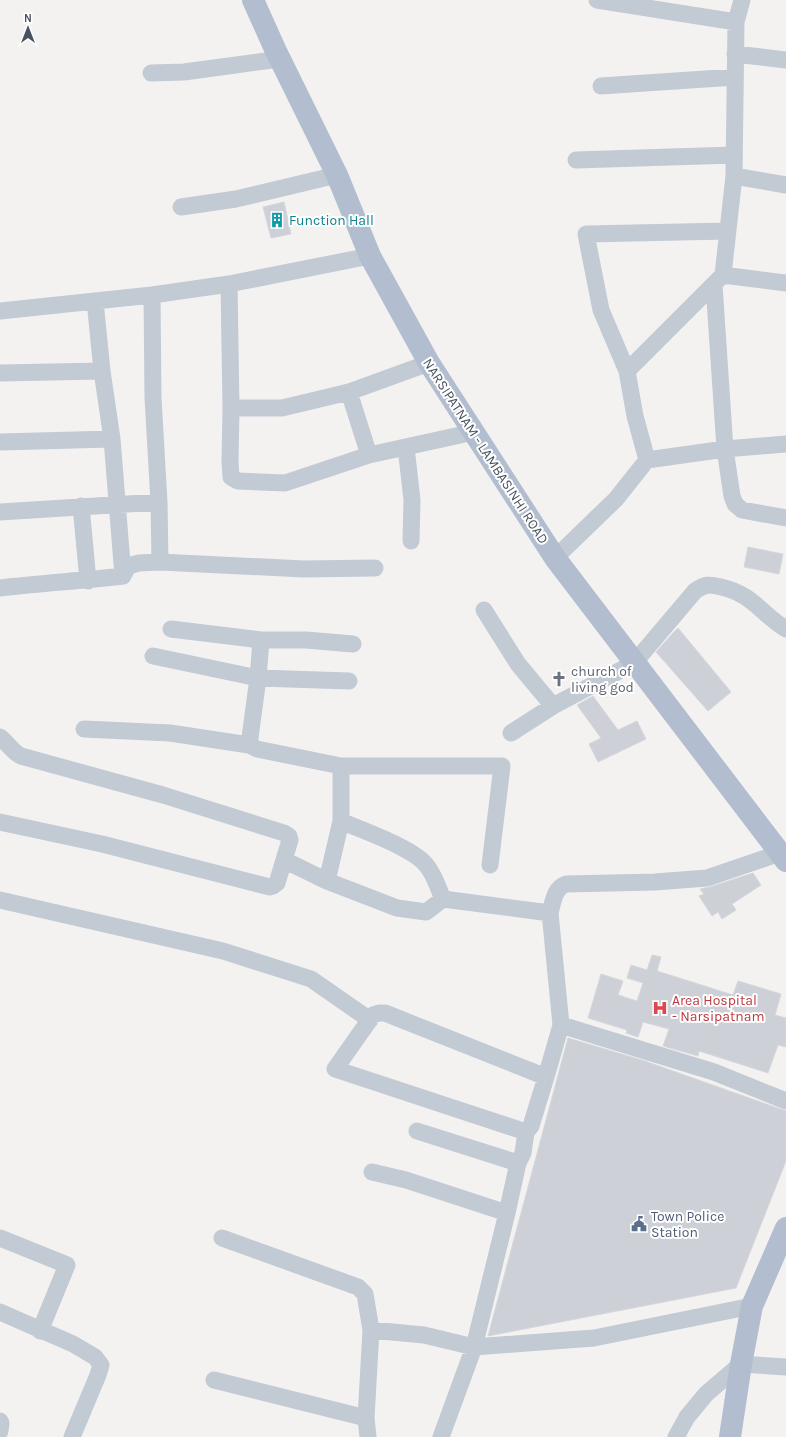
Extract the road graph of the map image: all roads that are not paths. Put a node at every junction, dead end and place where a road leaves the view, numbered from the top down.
1 (253, 0) edge
2 (597, 0) edge
3 (742, 0) edge
4 (736, 22) junction
5 (735, 54) junction
6 (280, 59) junction
7 (786, 60) edge
8 (150, 73) dead end
9 (735, 77) junction
10 (601, 86) dead end
11 (734, 155) junction
12 (576, 160) dead end
13 (337, 175) junction
14 (734, 176) junction
15 (786, 185) edge
16 (181, 207) dead end
17 (728, 231) junction
18 (370, 256) junction
19 (718, 280) junction
20 (786, 283) edge
21 (229, 284) junction
22 (152, 294) junction
23 (95, 301) junction
24 (0, 311) edge
25 (429, 363) junction
26 (627, 371) junction
27 (102, 372) junction
28 (0, 373) edge
29 (350, 392) junction
30 (231, 408) junction
31 (474, 432) junction
32 (112, 439) junction
33 (0, 442) edge
34 (786, 444) edge
35 (406, 446) junction
36 (726, 449) junction
37 (369, 455) junction
38 (647, 460) junction
39 (159, 502) junction
40 (117, 504) junction
41 (81, 506) junction
42 (0, 512) edge
43 (786, 518) edge
44 (412, 541) dead end
45 (555, 558) junction
46 (160, 562) junction
47 (375, 568) dead end
48 (123, 576) junction
49 (88, 581) junction
50 (0, 588) edge
51 (484, 610) dead end
52 (171, 629) dead end
53 (786, 629) edge
54 (261, 640) junction
55 (353, 644) dead end
56 (152, 656) dead end
57 (634, 663) junction
58 (258, 678) junction
59 (348, 681) dead end
60 (553, 706) junction
61 (84, 728) dead end
62 (511, 733) dead end
63 (0, 737) edge
64 (249, 745) junction
65 (341, 766) junction
66 (341, 821) junction
67 (0, 822) edge
68 (783, 857) edge
69 (284, 860) junction
70 (490, 865) dead end
71 (327, 880) junction
72 (443, 899) junction
73 (0, 900) edge
74 (550, 913) junction
75 (370, 1020) junction
76 (561, 1025) junction
77 (546, 1077) junction
78 (786, 1101) edge
79 (417, 1132) dead end
80 (526, 1132) junction
81 (518, 1163) junction
82 (372, 1172) dead end
83 (507, 1213) junction
84 (786, 1228) edge
85 (0, 1238) edge
86 (222, 1238) dead end
87 (780, 1257) edge
88 (752, 1306) junction
89 (0, 1312) edge
90 (371, 1330) junction
91 (40, 1331) junction
92 (474, 1347) junction
93 (741, 1364) junction
94 (786, 1367) edge
95 (214, 1380) dead end
96 (366, 1418) junction
97 (0, 1421) edge
98 (0, 1431) edge
99 (72, 1437) edge
100 (368, 1437) edge
101 (441, 1437) edge
102 (676, 1437) edge
103 (730, 1437) edge

1 - 6 main road, NARSIPATNAM - LAMBASINHI ROAD
2 - 4 street
3 - 4 street
4 - 5 street
5 - 7 street
5 - 9 street
6 - 8 street
6 - 13 main road, NARSIPATNAM - LAMBASINHI ROAD
9 - 10 street
9 - 11 street
11 - 12 street
11 - 14 street
13 - 16 street
13 - 18 main road, NARSIPATNAM - LAMBASINHI ROAD
14 - 15 street
14 - 17 street
17 - 19 street
17 - 26 street
18 - 21 street
18 - 25 main road, NARSIPATNAM - LAMBASINHI ROAD
19 - 20 street
19 - 26 street
19 - 36 street
21 - 22 street
21 - 30 street
22 - 23 street
22 - 39 street
23 - 24 street
23 - 27 street
25 - 29 street
25 - 31 main road, NARSIPATNAM - LAMBASINHI ROAD
26 - 38 street
27 - 28 street
27 - 32 street
29 - 30 street
29 - 37 street
30 - 37 street
31 - 35 street
31 - 45 main road, NARSIPATNAM - LAMBASINHI ROAD
32 - 33 street
32 - 40 street
34 - 36 street
35 - 37 street
35 - 44 street
36 - 38 street
36 - 43 street
38 - 45 street
39 - 40 street
39 - 46 street
40 - 41 street
40 - 48 street
41 - 42 street
41 - 49 street
45 - 57 main road, NARSIPATNAM - LAMBASINHI ROAD
46 - 47 street
46 - 48 street
48 - 49 street
49 - 50 street
51 - 60 street
52 - 54 street
53 - 57 street
54 - 55 street
54 - 58 street
56 - 58 street
57 - 60 street
57 - 68 main road, NARSIPATNAM - LAMBASINHI ROAD
58 - 59 street
58 - 64 street
60 - 62 street
61 - 64 street
63 - 69 street
64 - 65 street
65 - 66 street
65 - 70 street
66 - 71 street
66 - 72 street
67 - 69 street
68 - 74 street
69 - 71 street
71 - 72 street
72 - 74 street
73 - 75 street
74 - 76 street
75 - 77 street
75 - 80 street
76 - 77 street
76 - 78 street
77 - 80 street
79 - 81 street
80 - 81 street
81 - 83 street
82 - 83 street
83 - 92 street
84 - 87 main road
85 - 91 street
86 - 90 street
87 - 88 main road
88 - 92 street
88 - 93 main road
89 - 91 street
90 - 92 street
90 - 96 street
91 - 99 street
92 - 101 street
93 - 94 street
93 - 102 street
93 - 103 main road
95 - 96 street
96 - 100 street
97 - 98 street

